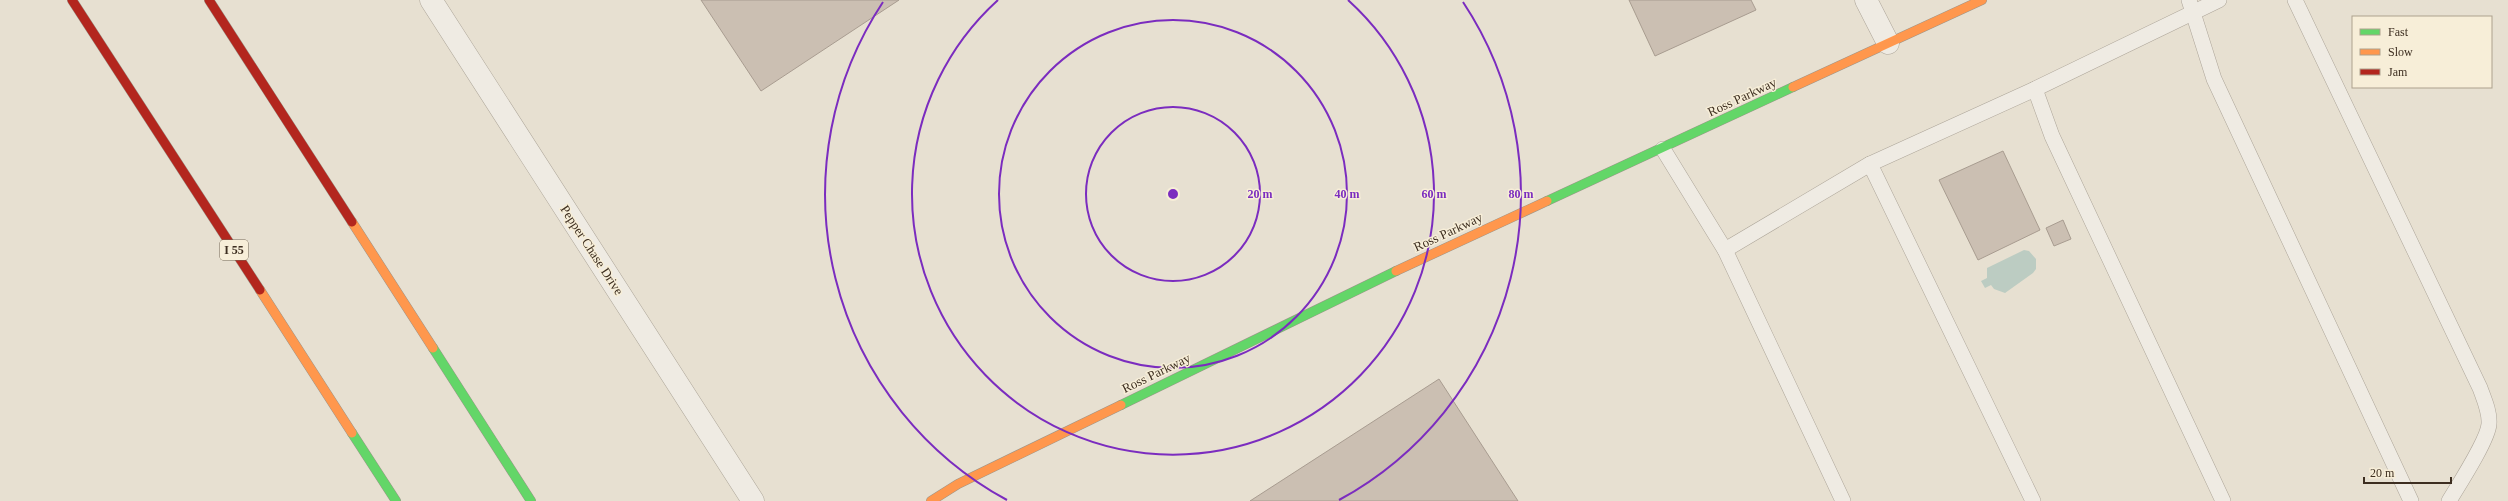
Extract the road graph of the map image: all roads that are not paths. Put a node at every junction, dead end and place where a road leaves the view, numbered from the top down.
1 (72, 0) edge
2 (209, 0) edge
3 (431, 0) edge
4 (1866, 0) edge
5 (1982, 0) edge
6 (2219, 0) edge
7 (2295, 0) edge
8 (2191, 6) edge
9 (1888, 43) junction
10 (2035, 89) junction
11 (1663, 149) junction
12 (1870, 164) junction
13 (1725, 250) junction
14 (396, 501) edge
15 (531, 501) edge
16 (753, 501) edge
17 (931, 501) edge
18 (1843, 501) edge
19 (2032, 501) edge
20 (2223, 501) edge
21 (2411, 501) edge
22 (2449, 501) edge

1 - 14 main road, I 55
2 - 15 main road
3 - 16 street, Pepper Chase Drive
4 - 9 street
5 - 9 main road, Ross Parkway
6 - 8 lane
7 - 22 lane
8 - 10 lane
8 - 21 lane
9 - 11 main road, Ross Parkway
10 - 12 lane
10 - 20 lane
11 - 13 lane
11 - 17 main road, Ross Parkway
12 - 13 lane
12 - 19 lane
13 - 18 lane

